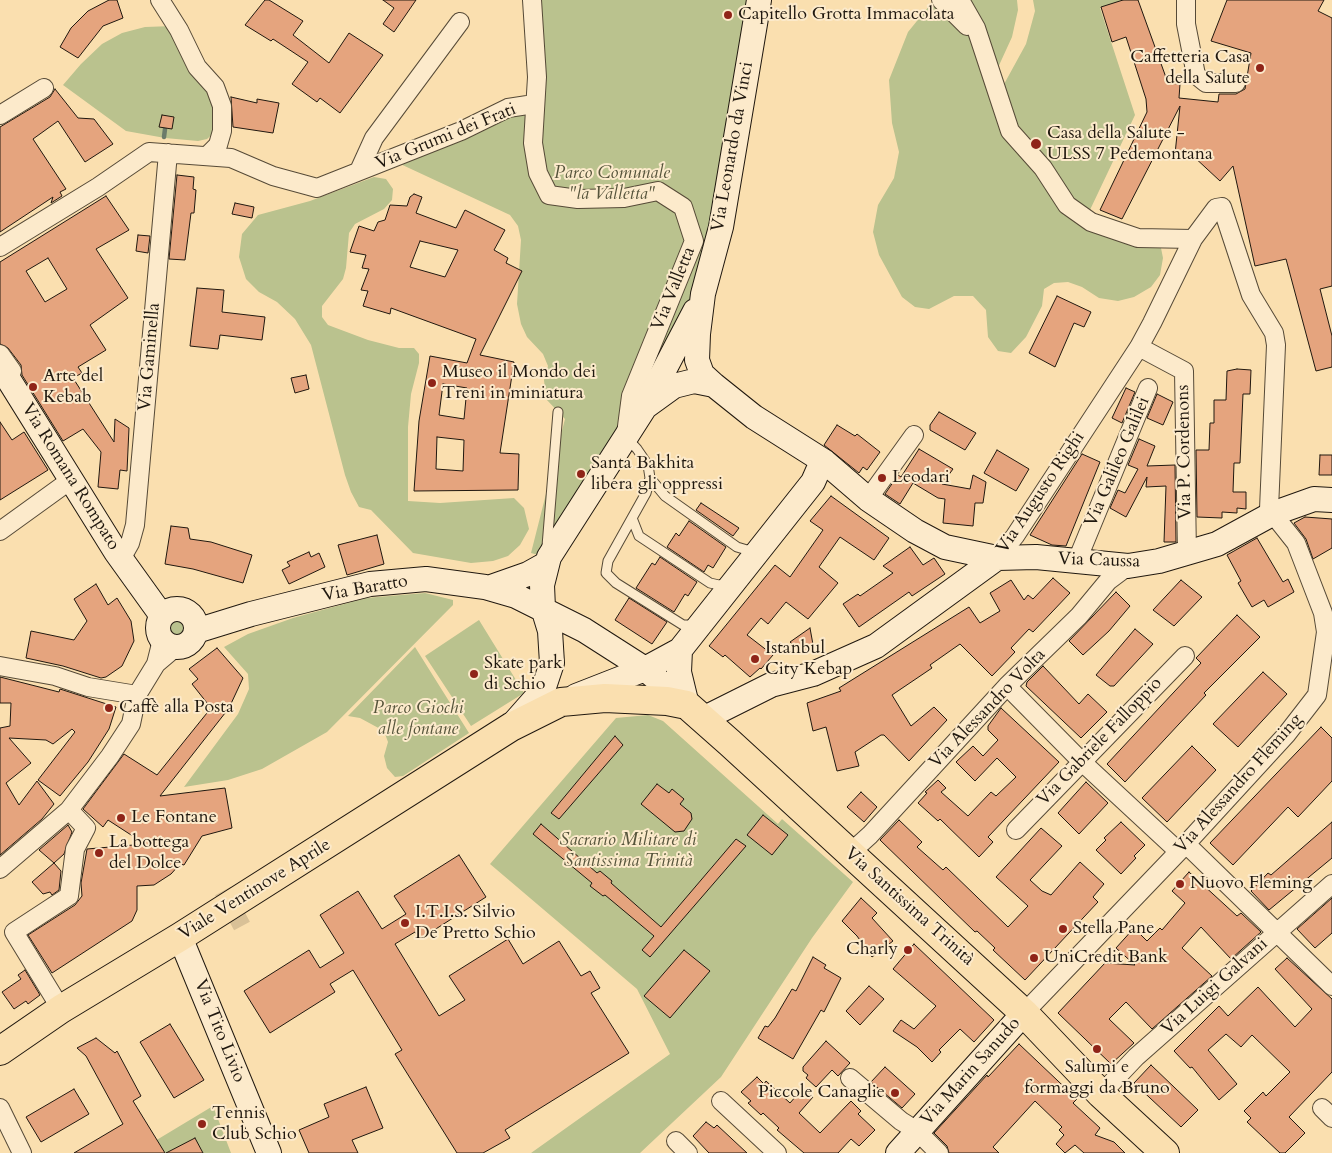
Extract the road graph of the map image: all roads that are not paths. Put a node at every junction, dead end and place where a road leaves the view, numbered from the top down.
1 (160, 0) edge
2 (532, 0) edge
3 (759, 0) edge
4 (940, 0) edge
5 (960, 0) edge
6 (974, 0) edge
7 (1186, 0) edge
8 (460, 22) dead end
9 (976, 28) junction
10 (984, 56) junction
11 (1236, 82) dead end
12 (44, 88) dead end
13 (534, 104) junction
14 (0, 115) edge
15 (168, 153) junction
16 (208, 155) junction
17 (359, 171) junction
18 (1193, 239) junction
19 (0, 247) edge
20 (703, 294) junction
21 (1139, 347) junction
22 (0, 354) edge
23 (4, 375) edge
24 (714, 385) junction
25 (1148, 388) dead end
26 (645, 407) junction
27 (558, 412) dead end
28 (914, 435) dead end
29 (625, 437) junction
30 (818, 458) junction
31 (650, 478) junction
32 (72, 480) junction
33 (868, 499) junction
34 (1332, 500) edge
35 (1272, 514) junction
36 (632, 518) junction
37 (0, 531) edge
38 (761, 548) junction
39 (1187, 554) junction
40 (121, 558) junction
41 (997, 558) junction
42 (1076, 562) junction
43 (546, 564) junction
44 (1128, 566) junction
45 (734, 582) junction
46 (491, 588) junction
47 (162, 608) junction
48 (543, 608) junction
49 (702, 623) junction
50 (195, 626) junction
51 (169, 644) junction
52 (680, 650) junction
53 (1185, 656) dead end
54 (0, 666) edge
55 (645, 669) junction
56 (1007, 686) junction
57 (137, 695) junction
58 (561, 702) junction
59 (695, 712) junction
60 (511, 727) junction
61 (1081, 761) junction
62 (69, 810) junction
63 (1016, 830) dead end
64 (1182, 848) junction
65 (849, 854) junction
66 (0, 869) edge
67 (1332, 884) edge
68 (1277, 931) junction
69 (180, 937) junction
70 (1332, 986) edge
71 (55, 1001) junction
72 (1024, 1013) junction
73 (0, 1051) edge
74 (850, 1078) dead end
75 (1101, 1094) junction
76 (721, 1101) dead end
77 (0, 1108) edge
78 (917, 1131) junction
79 (22, 1153) edge
80 (269, 1153) edge
81 (777, 1153) edge
82 (898, 1153) edge
83 (939, 1153) edge
84 (1165, 1153) edge

1 - 16 street
2 - 13 street, Via Valletta
3 - 20 street, Via Leonardo da Vinci
4 - 10 street
5 - 9 street
6 - 9 street
7 - 11 street
8 - 17 street, Via Grumi dei Frati
9 - 10 street
10 - 18 street
12 - 14 street
13 - 17 street, Via Grumi dei Frati
13 - 29 street, Via Valletta
15 - 16 street, Via Grumi dei Frati
15 - 19 street, Via Grumi dei Frati
15 - 40 street, Via Gaminella
16 - 17 street, Via Grumi dei Frati
18 - 21 street, Via Augusto Righi
18 - 35 street, Via Augusto Righi
20 - 24 street, Via Leonardo da Vinci
20 - 26 street, Via Leonardo da Vinci
21 - 39 street, Via P. Cordenons
21 - 41 street, Via Augusto Righi
22 - 23 street, Via Romana Rompato
23 - 32 street, Via Romana Rompato
24 - 26 street
24 - 30 street, Via Leonardo da Vinci
25 - 42 street, Via Galileo Galilei
26 - 29 street, Via Leonardo da Vinci
27 - 43 lane
28 - 33 street
29 - 31 lane
29 - 43 street
30 - 33 street, Via Caussa
30 - 38 street
31 - 36 lane
31 - 38 lane
32 - 37 street
32 - 40 street, Via Romana Rompato
33 - 41 street, Via Caussa
34 - 35 street, Via Caussa
35 - 39 street, Via Caussa
35 - 64 street, Via Alessandro Fleming
36 - 45 lane
36 - 49 lane
38 - 45 street
39 - 44 street, Via Caussa
40 - 47 street, Via Romana Rompato
41 - 42 street, Via Caussa
41 - 59 street, Via Augusto Righi
42 - 44 street, Via Caussa
43 - 46 street, Via Baratto
43 - 48 street, Viale Ventinove Aprile
44 - 56 street, Via Alessandro Volta
45 - 49 street
46 - 48 street, Via Baratto
46 - 50 street, Via Baratto
47 - 50 street
47 - 51 street
48 - 55 street, Via Baratto
48 - 60 street, Viale Ventinove Aprile
49 - 52 street
50 - 51 street, Via Baratto
51 - 57 street
52 - 55 street
52 - 59 street
53 - 61 street, Via Gabriele Falloppio
54 - 57 street
55 - 58 street, Viale Ventinove Aprile
55 - 59 street, Via Santissima Trinità
56 - 61 street
56 - 65 street, Via Alessandro Volta
57 - 62 street
58 - 59 main road, Viale Ventinove Aprile
58 - 60 main road, Viale Ventinove Aprile
59 - 65 main road, Via Santissima Trinità
60 - 69 main road, Viale Ventinove Aprile
61 - 63 street, Via Gabriele Falloppio
61 - 64 street
62 - 66 street
62 - 71 street
64 - 68 street
64 - 72 street, Via Alessandro Fleming
65 - 72 main road, Via Santissima Trinità
67 - 68 street, Via Luigi Galvani
68 - 70 street
68 - 75 street, Via Luigi Galvani
69 - 71 main road, Viale Ventinove Aprile
69 - 80 street, Via Tito Livio
71 - 73 main road, Viale Ventinove Aprile
72 - 75 main road, Via Santissima Trinità
72 - 78 street, Via Marin Sanudo
74 - 78 street, Via Marin Sanudo
75 - 84 main road, Via Santissima Trinità
76 - 81 street
77 - 79 street
78 - 82 street, Via Marin Sanudo
78 - 83 street

